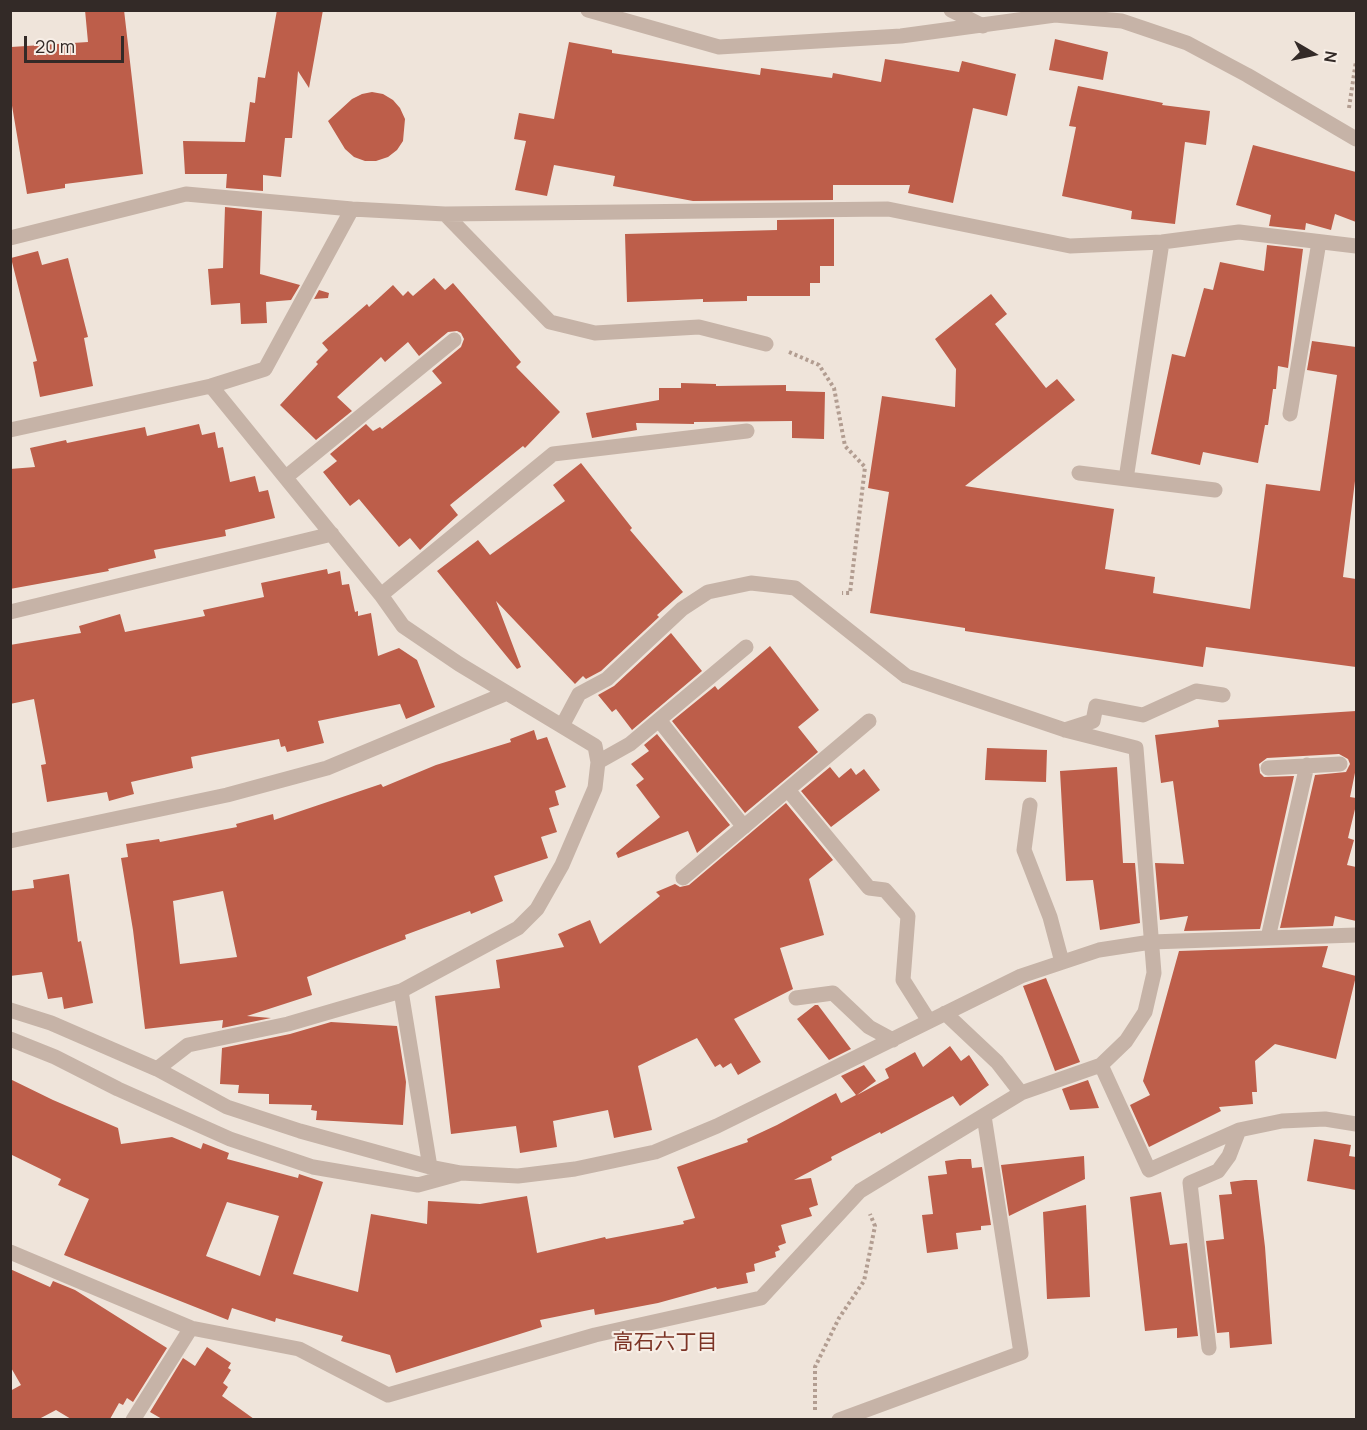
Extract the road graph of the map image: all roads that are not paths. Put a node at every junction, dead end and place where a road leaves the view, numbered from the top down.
1 (588, 10) edge
2 (951, 10) edge
3 (983, 26) junction
4 (1350, 136) edge
5 (352, 209) junction
6 (445, 214) junction
7 (10, 238) edge
8 (1162, 242) junction
9 (1319, 242) junction
10 (1356, 246) edge
11 (454, 340) dead end
12 (766, 344) road end
13 (211, 386) junction
14 (1290, 414) dead end
15 (10, 430) edge
16 (747, 431) dead end
17 (1079, 473) dead end
18 (286, 477) junction
19 (1126, 478) junction
20 (1215, 490) dead end
21 (332, 534) junction
22 (381, 595) junction
23 (10, 612) edge
24 (746, 647) dead end
25 (507, 693) junction
26 (1223, 694) dead end
27 (659, 720) junction
28 (869, 721) dead end
29 (562, 726) junction
30 (1065, 730) junction
31 (598, 762) junction
32 (1340, 764) dead end
33 (1307, 765) junction
34 (1268, 768) dead end
35 (788, 790) junction
36 (1030, 806) dead end
37 (744, 826) junction
38 (10, 841) edge
39 (683, 878) dead end
40 (1356, 935) edge
41 (1268, 938) junction
42 (1151, 942) junction
43 (1062, 962) junction
44 (401, 991) junction
45 (796, 998) dead end
46 (10, 1010) edge
47 (945, 1013) junction
48 (929, 1021) junction
49 (10, 1039) edge
50 (892, 1040) junction
51 (1101, 1065) junction
52 (157, 1069) junction
53 (1021, 1093) junction
54 (984, 1116) junction
55 (1356, 1124) edge
56 (1239, 1131) junction
57 (430, 1167) junction
58 (461, 1173) junction
59 (10, 1252) edge
60 (191, 1328) junction
61 (1209, 1348) dead end
62 (133, 1419) edge
63 (839, 1419) edge

1 - 3 street
2 - 3 street
3 - 4 street
5 - 6 street
5 - 7 street
5 - 13 street
6 - 8 street
6 - 12 street
8 - 9 street
8 - 19 street
9 - 10 street
9 - 14 street
11 - 18 street
13 - 15 street
13 - 18 street
16 - 22 street
17 - 19 street
18 - 21 street
19 - 20 street
21 - 22 street
21 - 23 street
22 - 25 street
24 - 27 street
25 - 29 street
25 - 38 street
26 - 30 street
27 - 31 street
27 - 37 street
28 - 35 street
29 - 30 street
29 - 31 street
30 - 42 street
31 - 44 street
32 - 33 street
33 - 34 street
33 - 41 street
35 - 37 street
35 - 48 street
36 - 43 street
37 - 39 street
40 - 41 street
41 - 42 street
42 - 43 street
42 - 51 street
43 - 47 street
44 - 52 street
44 - 57 street
45 - 50 street
46 - 52 street
47 - 48 street
47 - 53 street
48 - 50 street
49 - 58 street
50 - 58 street
51 - 53 street
51 - 56 street
52 - 57 street
53 - 54 street
54 - 60 street
54 - 63 street
55 - 56 street
56 - 61 street
57 - 58 street
59 - 60 street
60 - 62 street

